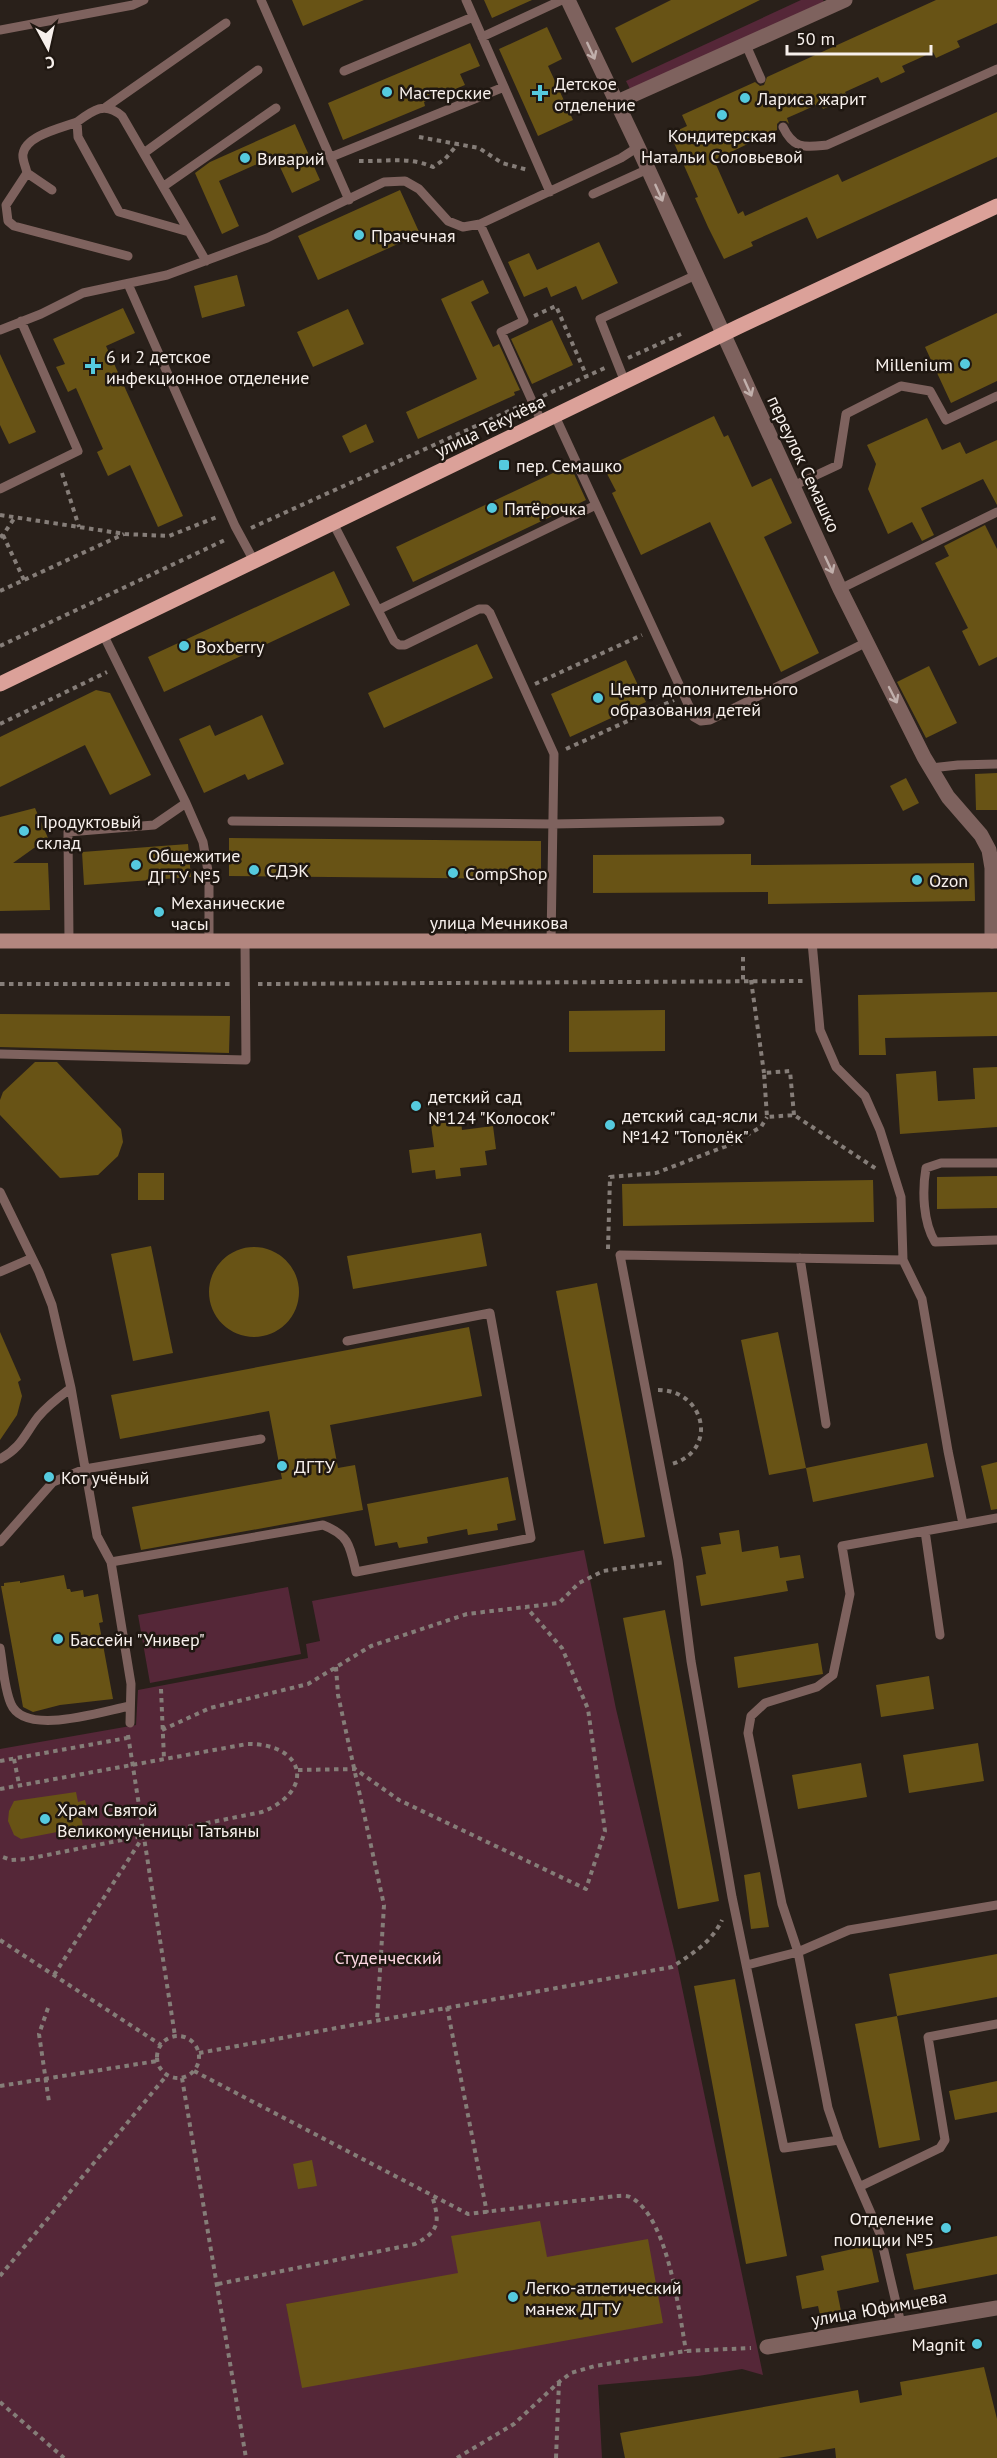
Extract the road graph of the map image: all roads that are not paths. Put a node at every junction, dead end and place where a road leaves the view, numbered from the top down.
1 (144, 0) edge
2 (261, 0) edge
3 (466, 0) edge
4 (562, 0) edge
5 (567, 0) edge
6 (845, 0) edge
7 (473, 17) junction
8 (226, 23) dead end
9 (0, 30) edge
10 (482, 36) junction
11 (746, 45) junction
12 (997, 69) edge
13 (258, 70) dead end
14 (344, 71) dead end
15 (761, 80) dead end
16 (504, 87) junction
17 (615, 103) junction
18 (106, 107) junction
19 (276, 108) dead end
20 (77, 122) junction
21 (783, 127) dead end
22 (638, 147) junction
23 (144, 153) junction
24 (331, 157) junction
25 (648, 169) junction
26 (27, 173) junction
27 (164, 186) junction
28 (52, 190) dead end
29 (550, 192) junction
30 (593, 194) dead end
31 (349, 200) junction
32 (997, 206) edge
33 (480, 224) junction
34 (189, 232) junction
35 (128, 256) dead end
36 (206, 261) junction
37 (696, 275) junction
38 (128, 284) junction
39 (21, 321) junction
40 (0, 330) edge
41 (723, 335) junction
42 (625, 382) junction
43 (997, 396) edge
44 (548, 419) junction
45 (793, 486) junction
46 (0, 489) edge
47 (596, 505) junction
48 (997, 512) edge
49 (333, 523) junction
50 (254, 561) junction
51 (840, 589) junction
52 (378, 610) junction
53 (103, 634) junction
54 (867, 642) junction
55 (0, 684) edge
56 (997, 764) edge
57 (931, 768) junction
58 (186, 803) junction
59 (232, 821) dead end
60 (720, 821) dead end
61 (553, 825) junction
62 (993, 847) edge
63 (0, 941) edge
64 (69, 941) junction
65 (994, 941) edge
66 (209, 942) junction
67 (245, 942) junction
68 (551, 942) junction
69 (812, 942) junction
70 (0, 1054) edge
71 (997, 1163) edge
72 (0, 1192) edge
73 (997, 1240) edge
74 (32, 1258) junction
75 (800, 1258) junction
76 (903, 1260) junction
77 (0, 1272) edge
78 (347, 1341) dead end
79 (71, 1388) junction
80 (826, 1424) dead end
81 (261, 1439) dead end
82 (0, 1459) edge
83 (85, 1469) junction
84 (997, 1518) edge
85 (963, 1524) junction
86 (926, 1531) junction
87 (0, 1542) edge
88 (111, 1562) junction
89 (940, 1635) dead end
90 (0, 1648) edge
91 (130, 1706) junction
92 (130, 1723) road end
93 (997, 1905) edge
94 (798, 1952) junction
95 (747, 1965) junction
96 (997, 2024) edge
97 (838, 2140) junction
98 (861, 2186) junction
99 (997, 2308) edge
100 (901, 2324) junction
101 (767, 2347) road end

1 - 9 lane
2 - 24 lane
3 - 7 lane
4 - 10 lane
5 -> 17 street, переулок Семашко
6 - 11 street
7 - 10 lane
7 - 14 lane
8 - 18 lane
10 - 16 lane
11 - 15 lane
11 - 17 street
12 - 21 lane
13 - 23 lane
16 - 24 lane
16 - 29 lane
17 - 22 street, переулок Семашко
18 - 20 lane
18 - 23 lane
19 - 27 lane
20 - 26 lane
20 - 34 lane
22 - 25 street, переулок Семашко
22 - 29 lane
23 - 27 lane
24 - 31 lane
25 - 30 lane
25 -> 37 street, переулок Семашко
26 - 28 lane
26 - 35 lane
27 - 34 lane
29 - 33 lane
31 - 33 lane
31 - 36 lane
32 - 41 main road, улица Текучёва
33 - 44 lane
34 - 36 lane
36 - 38 lane
37 - 41 street, переулок Семашко
37 - 42 lane
38 - 39 lane
38 - 50 lane
39 - 40 lane
39 - 46 lane
41 - 42 main road, улица Текучёва
41 -> 45 street, переулок Семашко
42 - 44 main road, улица Текучёва
43 - 45 lane
44 - 47 lane
44 - 49 main road, улица Текучёва
45 -> 51 street, переулок Семашко
47 - 52 lane
47 - 54 lane
48 - 51 lane
49 - 50 main road, улица Текучёва
49 - 52 lane
50 - 53 main road, улица Текучёва
51 - 54 street, переулок Семашко
52 - 61 lane
53 - 55 main road, улица Текучёва
53 - 58 lane
54 -> 57 street, переулок Семашко
56 - 57 lane
57 - 62 street, переулок Семашко
58 - 64 lane
58 - 66 lane
59 - 61 lane
60 - 61 lane
61 - 68 lane
62 - 65 street, переулок Семашко
63 - 64 main road, улица Мечникова
64 - 66 main road, улица Мечникова
65 - 69 main road, улица Мечникова
66 - 67 main road, улица Мечникова
67 - 68 main road, улица Мечникова
67 - 70 lane
68 - 69 main road, улица Мечникова
69 - 76 lane
71 - 73 lane
72 - 74 lane
74 - 77 lane
74 - 79 lane
75 - 76 lane
75 - 80 lane
75 - 95 lane
76 - 85 lane
78 - 88 lane
79 - 82 lane
79 - 83 lane
81 - 83 lane
83 - 87 lane
83 - 88 lane
84 - 85 lane
85 - 86 lane
86 - 89 lane
86 - 94 lane
88 - 91 lane
90 - 91 lane
91 - 92 lane
93 - 94 lane
94 - 95 lane
94 - 97 lane
95 - 97 lane
96 - 98 lane
97 - 98 lane
98 - 100 lane
99 - 100 street, улица Юфимцева
100 - 101 street, улица Юфимцева

